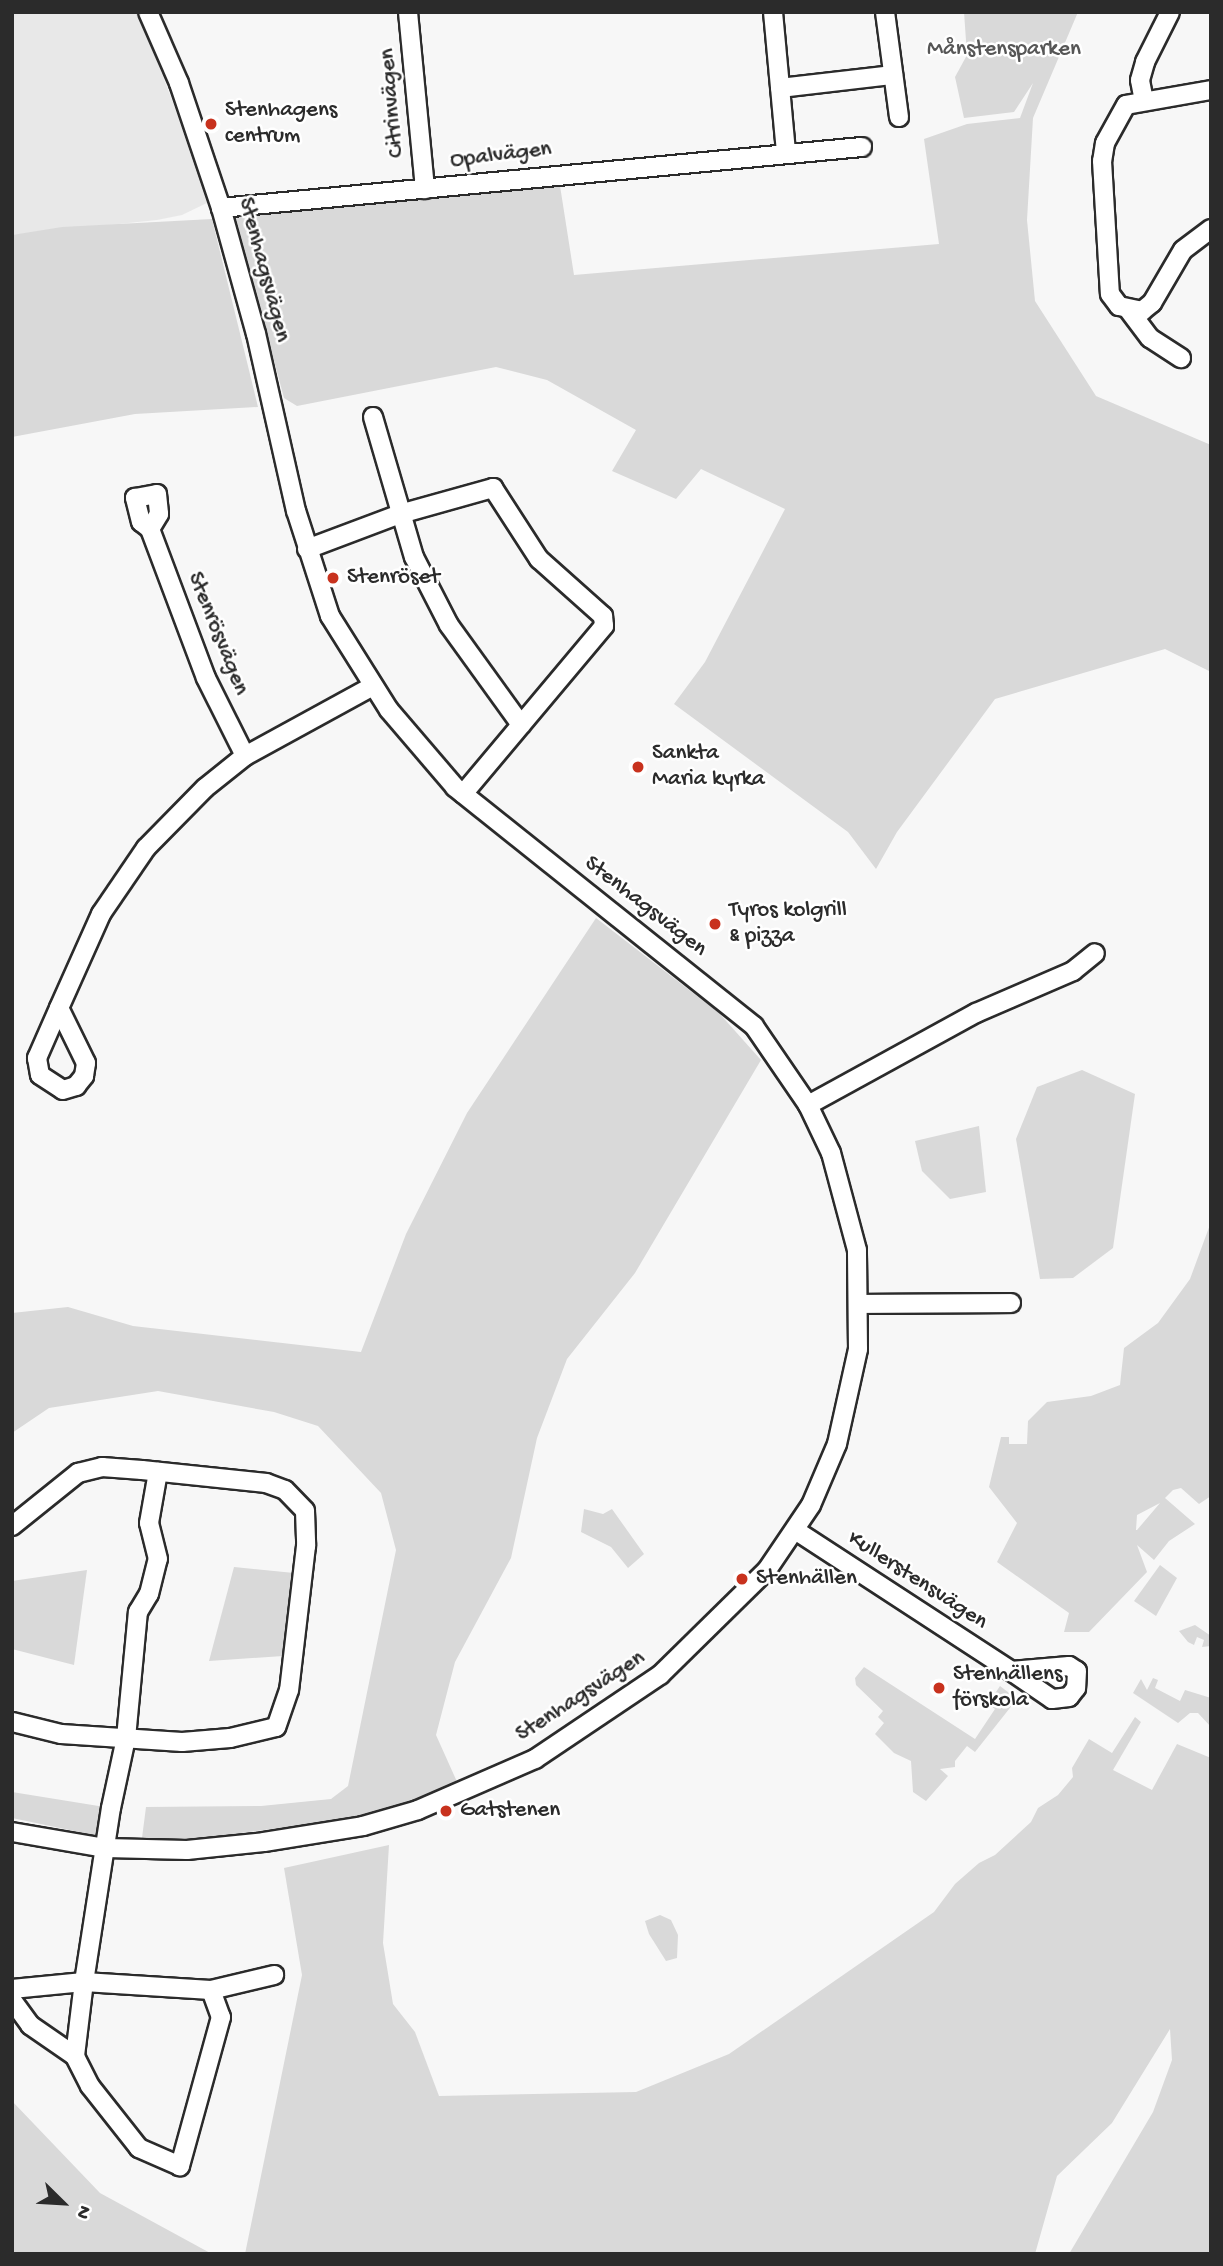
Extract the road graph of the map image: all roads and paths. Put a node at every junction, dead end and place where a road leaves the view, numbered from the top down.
1 (148, 12) edge
2 (408, 12) edge
3 (773, 12) edge
4 (885, 12) edge
5 (1170, 12) edge
6 (893, 75) junction
7 (780, 88) junction
8 (1211, 90) edge
9 (1144, 101) junction
10 (899, 117) dead end
11 (862, 147) dead end
12 (786, 151) junction
13 (425, 189) junction
14 (221, 208) junction
15 (1211, 229) edge
16 (1128, 309) junction
17 (1181, 358) dead end
18 (373, 417) dead end
19 (399, 515) junction
20 (150, 529) dead end
21 (307, 549) junction
22 (373, 686) junction
23 (521, 725) junction
24 (245, 756) junction
25 (463, 794) junction
26 (1095, 953) dead end
27 (59, 1008) dead end
28 (808, 1105) junction
29 (1011, 1303) dead end
30 (860, 1304) junction
31 (158, 1472) junction
32 (12, 1526) edge
33 (795, 1530) junction
34 (1012, 1671) dead end
35 (12, 1722) edge
36 (126, 1738) junction
37 (12, 1832) edge
38 (106, 1848) junction
39 (274, 1975) dead end
40 (84, 1982) junction
41 (12, 1989) edge
42 (211, 1990) junction
43 (12, 2000) edge
44 (75, 2056) junction

1 - 14 street, Stenhagsvägen
2 - 13 street, Citrinvägen
3 - 7 street
4 - 6 street
5 - 9 street
6 - 7 street
6 - 10 street
7 - 12 street
8 - 9 street
9 - 16 street
11 - 12 street, Opalvägen
12 - 13 street, Opalvägen
13 - 14 street, Opalvägen
14 - 21 street, Stenhagsvägen
15 - 16 street
16 - 17 street
18 - 19 street
19 - 21 street
19 - 23 street
19 - 23 street
20 - 24 street, Stenrösvägen
21 - 22 street, Stenhagsvägen
22 - 24 street
22 - 25 street, Stenhagsvägen
23 - 25 street
24 - 27 street
25 - 28 street, Stenhagsvägen
26 - 28 street
28 - 30 street, Stenhagsvägen
29 - 30 street
30 - 33 street, Stenhagsvägen
31 - 32 street
31 - 36 street
31 - 36 street
33 - 34 street, Kullerstensvägen
33 - 38 street, Stenhagsvägen
35 - 36 street
36 - 38 street
37 - 38 street, Stenhagsvägen
38 - 40 street
39 - 42 street
40 - 41 street
40 - 42 street
40 - 44 street
42 - 44 street
43 - 44 street

